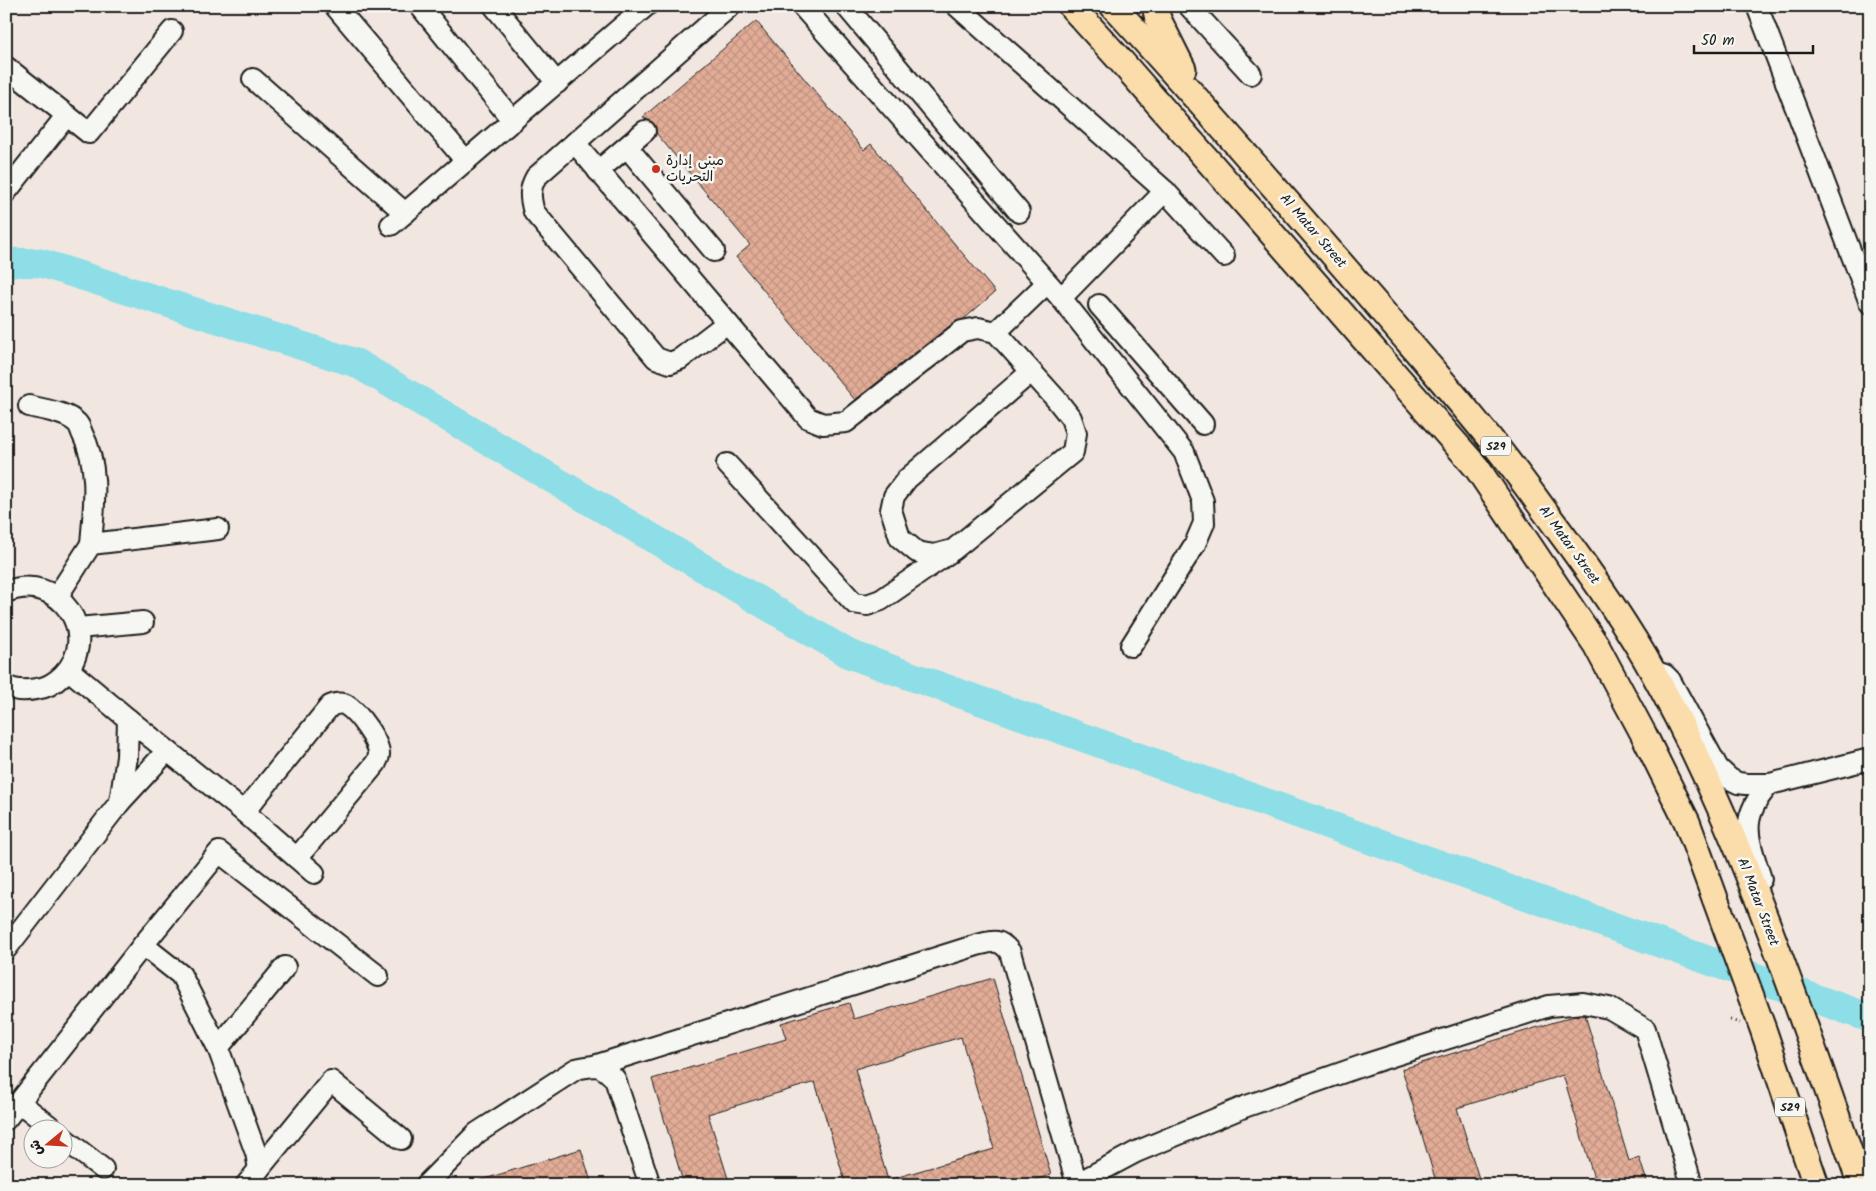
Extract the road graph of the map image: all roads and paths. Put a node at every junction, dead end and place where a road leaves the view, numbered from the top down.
1 (334, 6) edge
2 (420, 6) edge
3 (494, 6) edge
4 (646, 6) edge
5 (730, 6) edge
6 (846, 6) edge
7 (957, 6) edge
8 (1059, 6) edge
9 (1071, 6) edge
10 (1113, 6) edge
11 (1155, 6) edge
12 (1189, 6) edge
13 (1757, 6) edge
14 (812, 9) edge
15 (172, 31) dead end
16 (1120, 60) junction
17 (6, 67) edge
18 (1251, 74) dead end
19 (252, 79) dead end
20 (557, 83) junction
21 (1200, 100) junction
22 (933, 110) junction
23 (67, 115) junction
24 (513, 121) junction
25 (911, 129) junction
26 (645, 131) dead end
27 (575, 143) junction
28 (627, 146) junction
29 (466, 161) junction
30 (598, 171) junction
31 (1165, 191) junction
32 (6, 192) edge
33 (1019, 212) dead end
34 (714, 251) dead end
35 (1224, 256) dead end
36 (1048, 283) junction
37 (1061, 298) junction
38 (1870, 303) edge
39 (1099, 305) dead end
40 (727, 323) junction
41 (996, 332) junction
42 (1150, 363) junction
43 (1031, 372) junction
44 (1128, 382) junction
45 (30, 406) dead end
46 (1203, 424) dead end
47 (727, 464) dead end
48 (218, 529) dead end
49 (91, 544) junction
50 (953, 550) junction
51 (6, 592) edge
52 (57, 597) junction
53 (143, 622) dead end
54 (78, 628) junction
55 (1130, 646) dead end
56 (69, 670) junction
57 (1652, 670) junction
58 (6, 686) edge
59 (128, 719) junction
60 (167, 751) junction
61 (1870, 759) edge
62 (1770, 784) junction
63 (120, 802) junction
64 (244, 812) junction
65 (297, 858) junction
66 (314, 873) dead end
67 (1766, 923) junction
68 (143, 945) junction
69 (6, 949) edge
70 (285, 967) dead end
71 (378, 976) dead end
72 (218, 1048) junction
73 (594, 1066) junction
74 (20, 1104) junction
75 (39, 1118) edge
76 (6, 1119) edge
77 (401, 1139) dead end
78 (72, 1145) edge
79 (103, 1169) dead end
80 (259, 1169) junction
81 (1075, 1184) edge
82 (246, 1185) edge
83 (426, 1185) edge
84 (650, 1185) edge
85 (1692, 1185) edge
86 (1816, 1185) edge
87 (1861, 1185) edge

1 - 29 street
2 - 24 street
3 - 20 street
4 - 20 street
5 - 27 street
6 - 22 street
7 - 31 street
8 - 16 main road
9 - 16 main road, S29
10 - 21 main road, Al Matar Street / S29
11 - 21 main road
12 - 18 street
13 - 38 street
14 - 25 street
15 - 23 street
16 - 86 main road, S29
17 - 23 street
19 - 29 street
20 - 24 street
21 - 57 main road, Al Matar Street / S29
22 - 25 street
22 - 33 street
23 - 32 street
24 - 29 street
25 - 36 street
26 - 28 street
27 - 30 street
27 - 40 street
28 - 30 street
28 - 34 street
30 - 40 street
31 - 35 street
31 - 37 street
36 - 37 street
36 - 41 street
37 - 44 street
39 - 42 street
40 - 41 street
41 - 43 street
42 - 44 street
42 - 46 street
43 - 50 street
43 - 50 street
44 - 55 street
45 - 49 street
47 - 50 street
48 - 49 street
49 - 52 street
51 - 52 street
52 - 54 street
53 - 54 street
54 - 56 street
56 - 58 street
56 - 59 street
57 - 62 street
57 - 67 main road, Al Matar Street / S29
59 - 60 street
59 - 63 street
60 - 63 street
60 - 64 street
61 - 62 street
62 - 67 street
63 - 69 street
64 - 65 street
64 - 65 street
65 - 66 street
67 - 87 main road, Al Matar Street / S29
68 - 71 street
68 - 72 street
68 - 74 street
70 - 72 street
72 - 80 street
73 - 81 street
73 - 83 street
73 - 84 street
74 - 75 street
74 - 76 street
77 - 80 street
78 - 79 street
80 - 82 street
81 - 85 street

